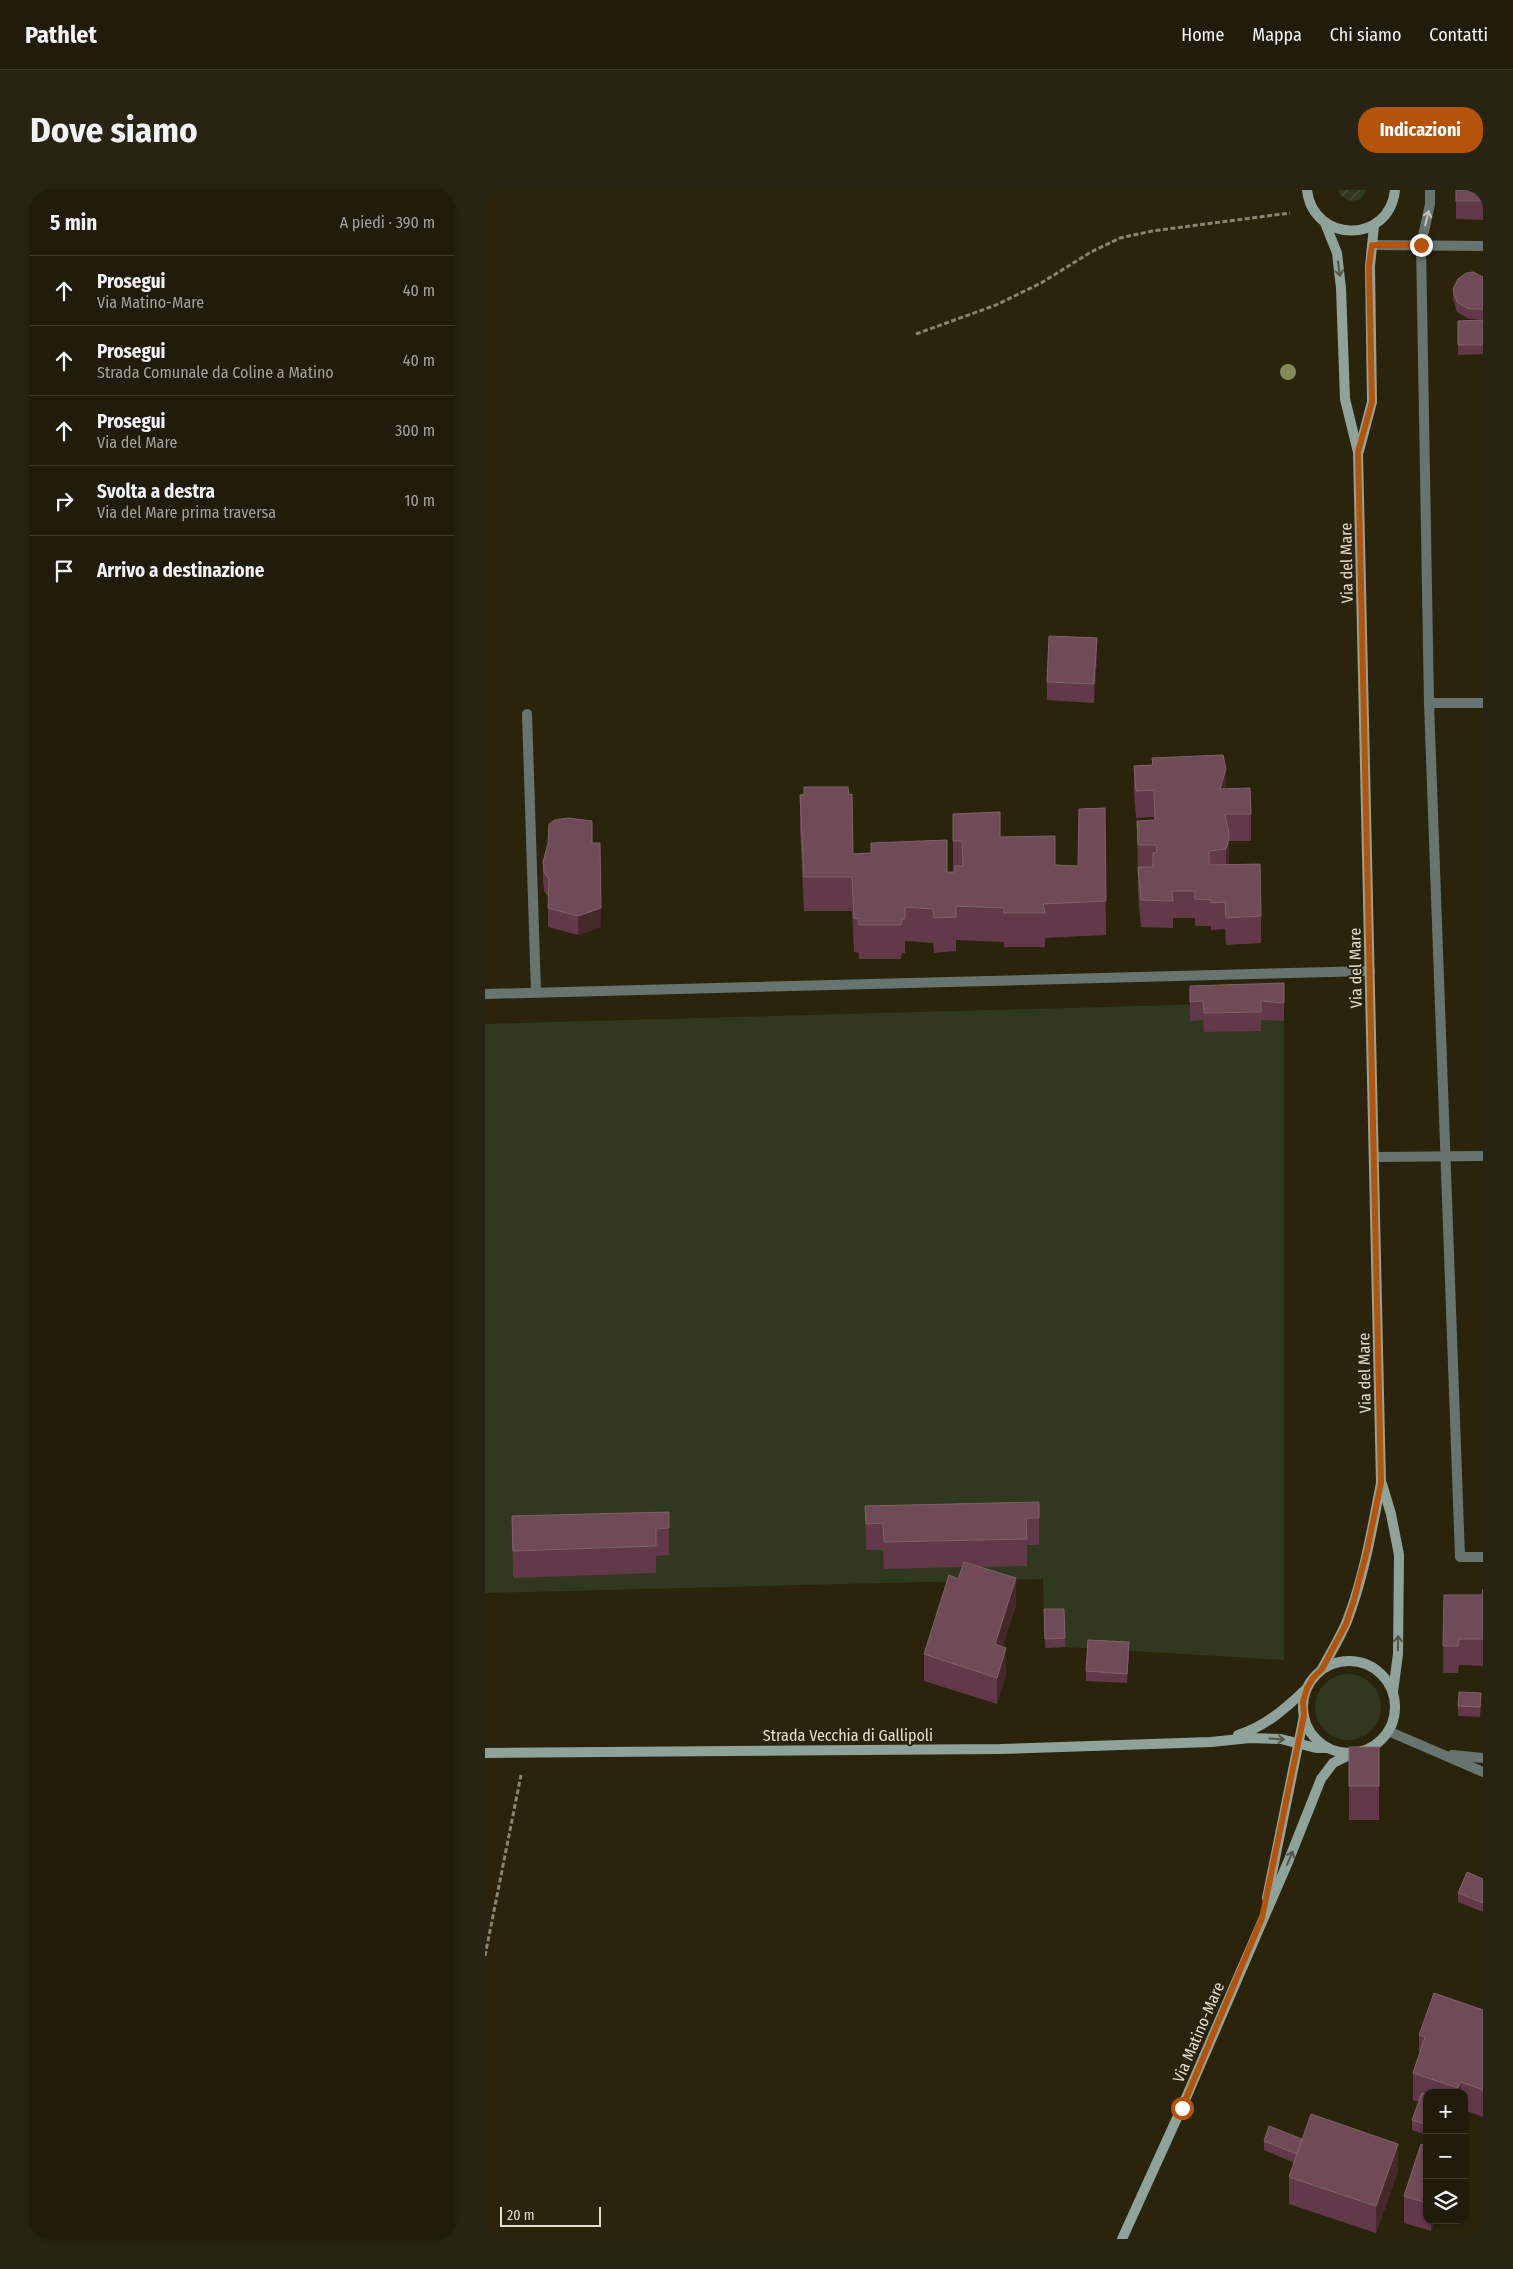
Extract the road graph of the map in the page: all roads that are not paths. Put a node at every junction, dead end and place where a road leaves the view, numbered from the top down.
1 (1307, 190) edge
2 (1395, 190) edge
3 (1430, 190) edge
4 (1325, 223) junction
5 (1374, 226) junction
6 (1372, 245) junction
7 (1421, 245) junction
8 (1483, 246) edge
9 (1358, 452) junction
10 (1429, 703) junction
11 (1483, 703) edge
12 (527, 714) dead end
13 (1371, 971) junction
14 (536, 992) junction
15 (485, 994) edge
16 (1446, 1156) junction
17 (1483, 1156) edge
18 (1375, 1157) junction
19 (1381, 1483) junction
20 (1483, 1557) edge
21 (1322, 1669) junction
22 (1307, 1688) junction
23 (1393, 1692) junction
24 (1304, 1715) junction
25 (1388, 1731) junction
26 (1211, 1742) junction
27 (1297, 1743) junction
28 (1328, 1748) junction
29 (1355, 1752) junction
30 (485, 1753) edge
31 (1443, 1755) junction
32 (1483, 1758) edge
33 (1483, 1772) edge
34 (1262, 1918) junction
35 (1122, 2239) edge

1 - 4 main road, Via del Mare
2 - 5 main road
7 -> 3 street
4 - 5 main road, Via del Mare
4 -> 9 main road, Via del Mare
5 - 6 main road, Via del Mare
6 - 7 street
6 - 9 main road, Via del Mare
7 - 8 street
7 - 10 street
9 - 13 main road, Via del Mare
10 - 11 street
10 - 16 street
12 - 14 street
13 - 14 street
13 - 18 main road, Via del Mare
14 - 15 street
16 - 17 street
16 - 18 street
16 - 20 street
18 - 19 main road, Via del Mare
19 - 21 main road, Via del Mare
23 -> 19 main road, Via del Mare
21 - 22 main road, Via del Mare
21 - 23 main road
22 - 24 main road
22 - 26 main road, Strada Vecchia di Gallipoli
23 - 25 main road, Via del Mare
24 - 27 main road
24 - 28 main road
25 - 29 main road
25 - 31 street
26 -> 27 main road, Strada Vecchia di Gallipoli
26 - 30 main road, Strada Vecchia di Gallipoli
27 - 28 main road, Strada Vecchia di Gallipoli
27 - 34 main road
28 - 29 main road
34 -> 29 main road
31 - 32 street
31 - 33 street
34 - 35 main road, Via Matino-Mare

